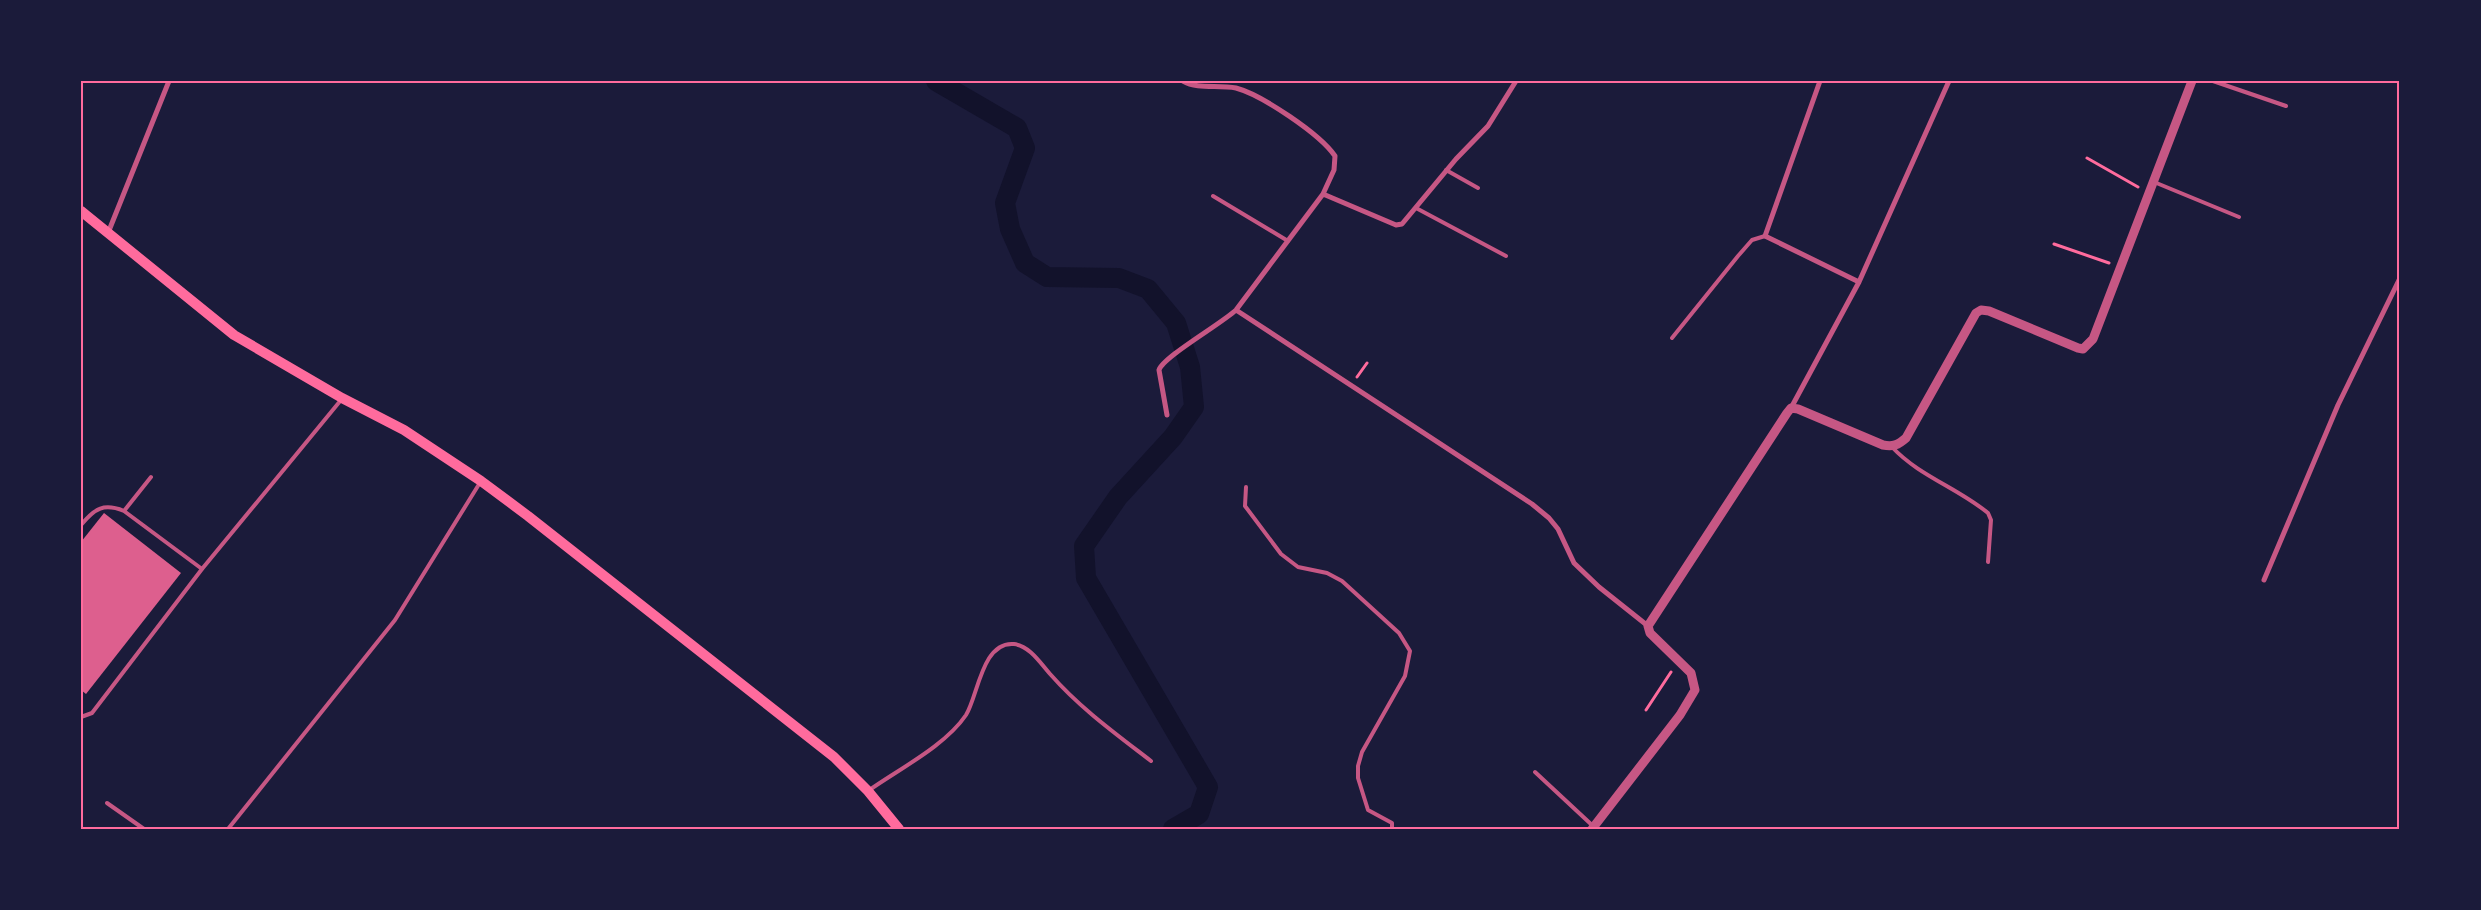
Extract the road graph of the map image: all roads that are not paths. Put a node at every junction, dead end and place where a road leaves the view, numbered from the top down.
1 (169, 81) edge
2 (1183, 81) edge
3 (1227, 81) edge
4 (1516, 81) edge
5 (1820, 81) edge
6 (1949, 81) edge
7 (2192, 81) edge
8 (2213, 81) edge
9 (2221, 82) edge
10 (1224, 87) junction
11 (2286, 106) dead end
12 (1446, 170) junction
13 (2154, 182) junction
14 (1478, 188) dead end
15 (1323, 194) junction
16 (1213, 196) dead end
17 (1416, 208) junction
18 (81, 211) edge
19 (2240, 217) dead end
20 (108, 233) junction
21 (1765, 236) junction
22 (1288, 241) junction
23 (1506, 256) dead end
24 (2400, 278) edge
25 (1859, 282) junction
26 (1236, 310) junction
27 (1672, 338) dead end
28 (342, 398) junction
29 (1791, 408) junction
30 (1167, 416) dead end
31 (1892, 447) junction
32 (151, 477) dead end
33 (481, 481) junction
34 (1246, 487) dead end
35 (124, 511) junction
36 (81, 525) edge
37 (1988, 562) dead end
38 (202, 569) junction
39 (2264, 580) dead end
40 (1648, 626) junction
41 (81, 717) edge
42 (1151, 762) dead end
43 (1534, 772) dead end
44 (868, 791) junction
45 (107, 803) dead end
46 (1592, 828) edge
47 (144, 829) edge
48 (228, 829) edge
49 (899, 829) edge
50 (1392, 829) edge

1 - 20 street
2 - 10 street
3 - 10 lane
4 - 12 street
5 - 21 street
6 - 25 street
7 - 13 street
8 - 9 lane
9 - 11 lane
10 - 15 street
12 - 14 lane
12 - 17 street
13 - 19 lane
13 - 31 street
15 - 17 street
15 - 22 street
16 - 22 lane
17 - 23 lane
18 - 20 main road
20 - 28 main road
21 - 25 street
21 - 27 lane
22 - 26 street
24 - 39 street
25 - 29 street
26 - 30 street
26 - 40 street
28 - 33 main road
28 - 38 lane
29 - 31 street
29 - 40 street
31 - 37 lane
32 - 35 lane
33 - 44 main road
33 - 48 lane
34 - 50 lane
35 - 36 lane
35 - 38 lane
38 - 41 lane
40 - 46 street
42 - 44 lane
43 - 46 lane
44 - 49 main road
45 - 47 lane

